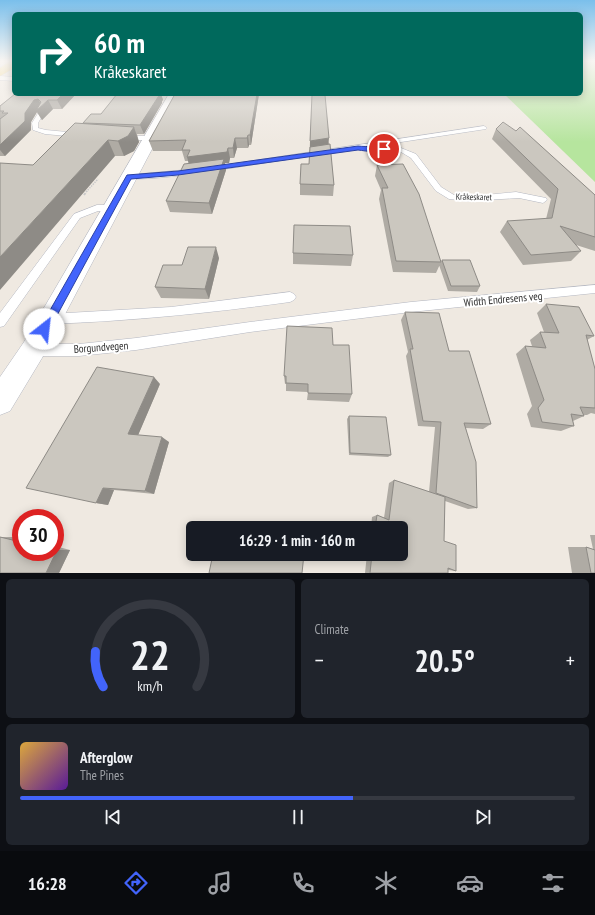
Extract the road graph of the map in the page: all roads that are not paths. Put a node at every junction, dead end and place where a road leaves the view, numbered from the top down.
1 (177, 97) edge
2 (42, 111) edge
3 (484, 128) dead end
4 (84, 136) edge
5 (113, 138) edge
6 (150, 138) junction
7 (450, 141) dead end
8 (358, 148) junction
9 (401, 150) junction
10 (129, 177) junction
11 (543, 200) dead end
12 (111, 208) junction
13 (595, 289) edge
14 (290, 297) dead end
15 (411, 307) joint
16 (50, 319) junction
17 (0, 322) edge
18 (33, 350) junction
19 (0, 401) edge

1 - 6 street
2 - 4 lane
3 - 8 lane
5 - 6 lane
6 - 10 street
7 - 9 lane
8 - 9 lane
8 - 10 lane
9 - 11 lane, Kråkeskaret
10 - 12 street
12 - 16 street
12 - 17 lane
13 - 15 lane, Width Endresens veg
14 - 16 lane
15 - 18 lane, Borgundvegen
16 - 18 street
18 - 19 street

